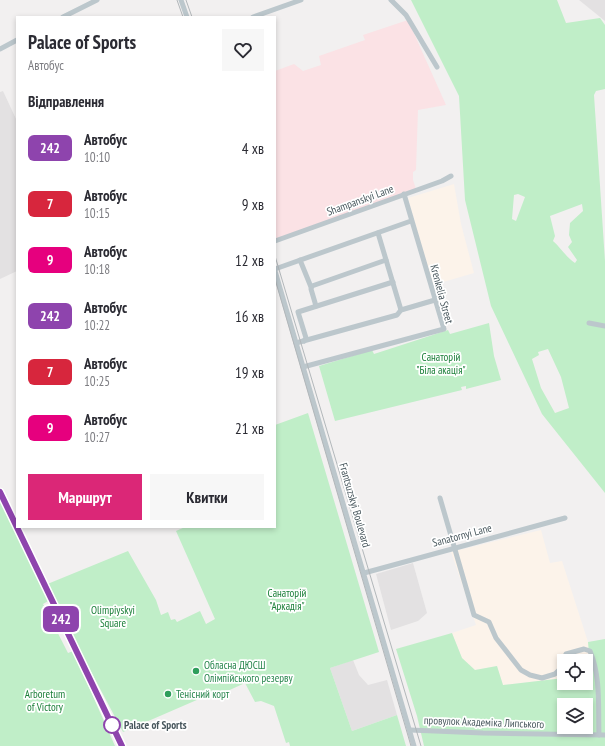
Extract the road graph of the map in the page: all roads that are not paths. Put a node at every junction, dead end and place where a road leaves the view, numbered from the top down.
1 (97, 0) edge
2 (181, 0) edge
3 (301, 0) edge
4 (391, 0) edge
5 (65, 16) edge
6 (187, 16) edge
7 (255, 16) edge
8 (16, 41) edge
9 (0, 49) edge
10 (437, 67) dead end
11 (451, 176) dead end
12 (404, 194) junction
13 (411, 221) junction
14 (378, 233) junction
15 (276, 241) edge
16 (300, 260) junction
17 (386, 260) junction
18 (276, 270) edge
19 (276, 273) edge
20 (393, 282) junction
21 (311, 287) junction
22 (435, 300) junction
23 (316, 306) junction
24 (401, 310) junction
25 (589, 323) dead end
26 (605, 326) edge
27 (304, 341) junction
28 (296, 343) junction
29 (303, 367) junction
30 (0, 492) edge
31 (440, 498) dead end
32 (565, 518) dead end
33 (16, 525) edge
34 (17, 528) edge
35 (455, 548) junction
36 (364, 573) junction
37 (410, 730) junction
38 (598, 735) junction
39 (605, 735) edge
40 (122, 746) edge
41 (414, 746) edge

1 - 5 street
2 - 6 street
3 - 7 street
4 - 10 street
8 - 9 street
11 - 12 street, Shampanskyi Lane
12 - 13 street, Krenkelia Street
12 - 15 street, Shampanskyi Lane
13 - 14 street
13 - 22 street, Krenkelia Street
14 - 16 street
14 - 17 street
16 - 18 street
16 - 21 street
17 - 20 street
17 - 21 street
19 - 28 street, Frantsuzskyi Boulevard
20 - 23 street
20 - 24 street
21 - 23 street
22 - 24 street
22 - 29 street, Krenkelia Street
23 - 27 street
24 - 27 street
25 - 26 street
27 - 28 street
28 - 29 street, Frantsuzskyi Boulevard
29 - 36 street, Frantsuzskyi Boulevard
30 - 33 main road
31 - 35 street
32 - 35 street, Sanatornyi Lane
34 - 40 main road
35 - 36 street, Sanatornyi Lane
35 - 38 street
36 - 37 street, Frantsuzskyi Boulevard
37 - 38 street, провулок Академіка Липського
37 - 41 street, Frantsuzskyi Boulevard
38 - 39 street, провулок Академіка Липського

